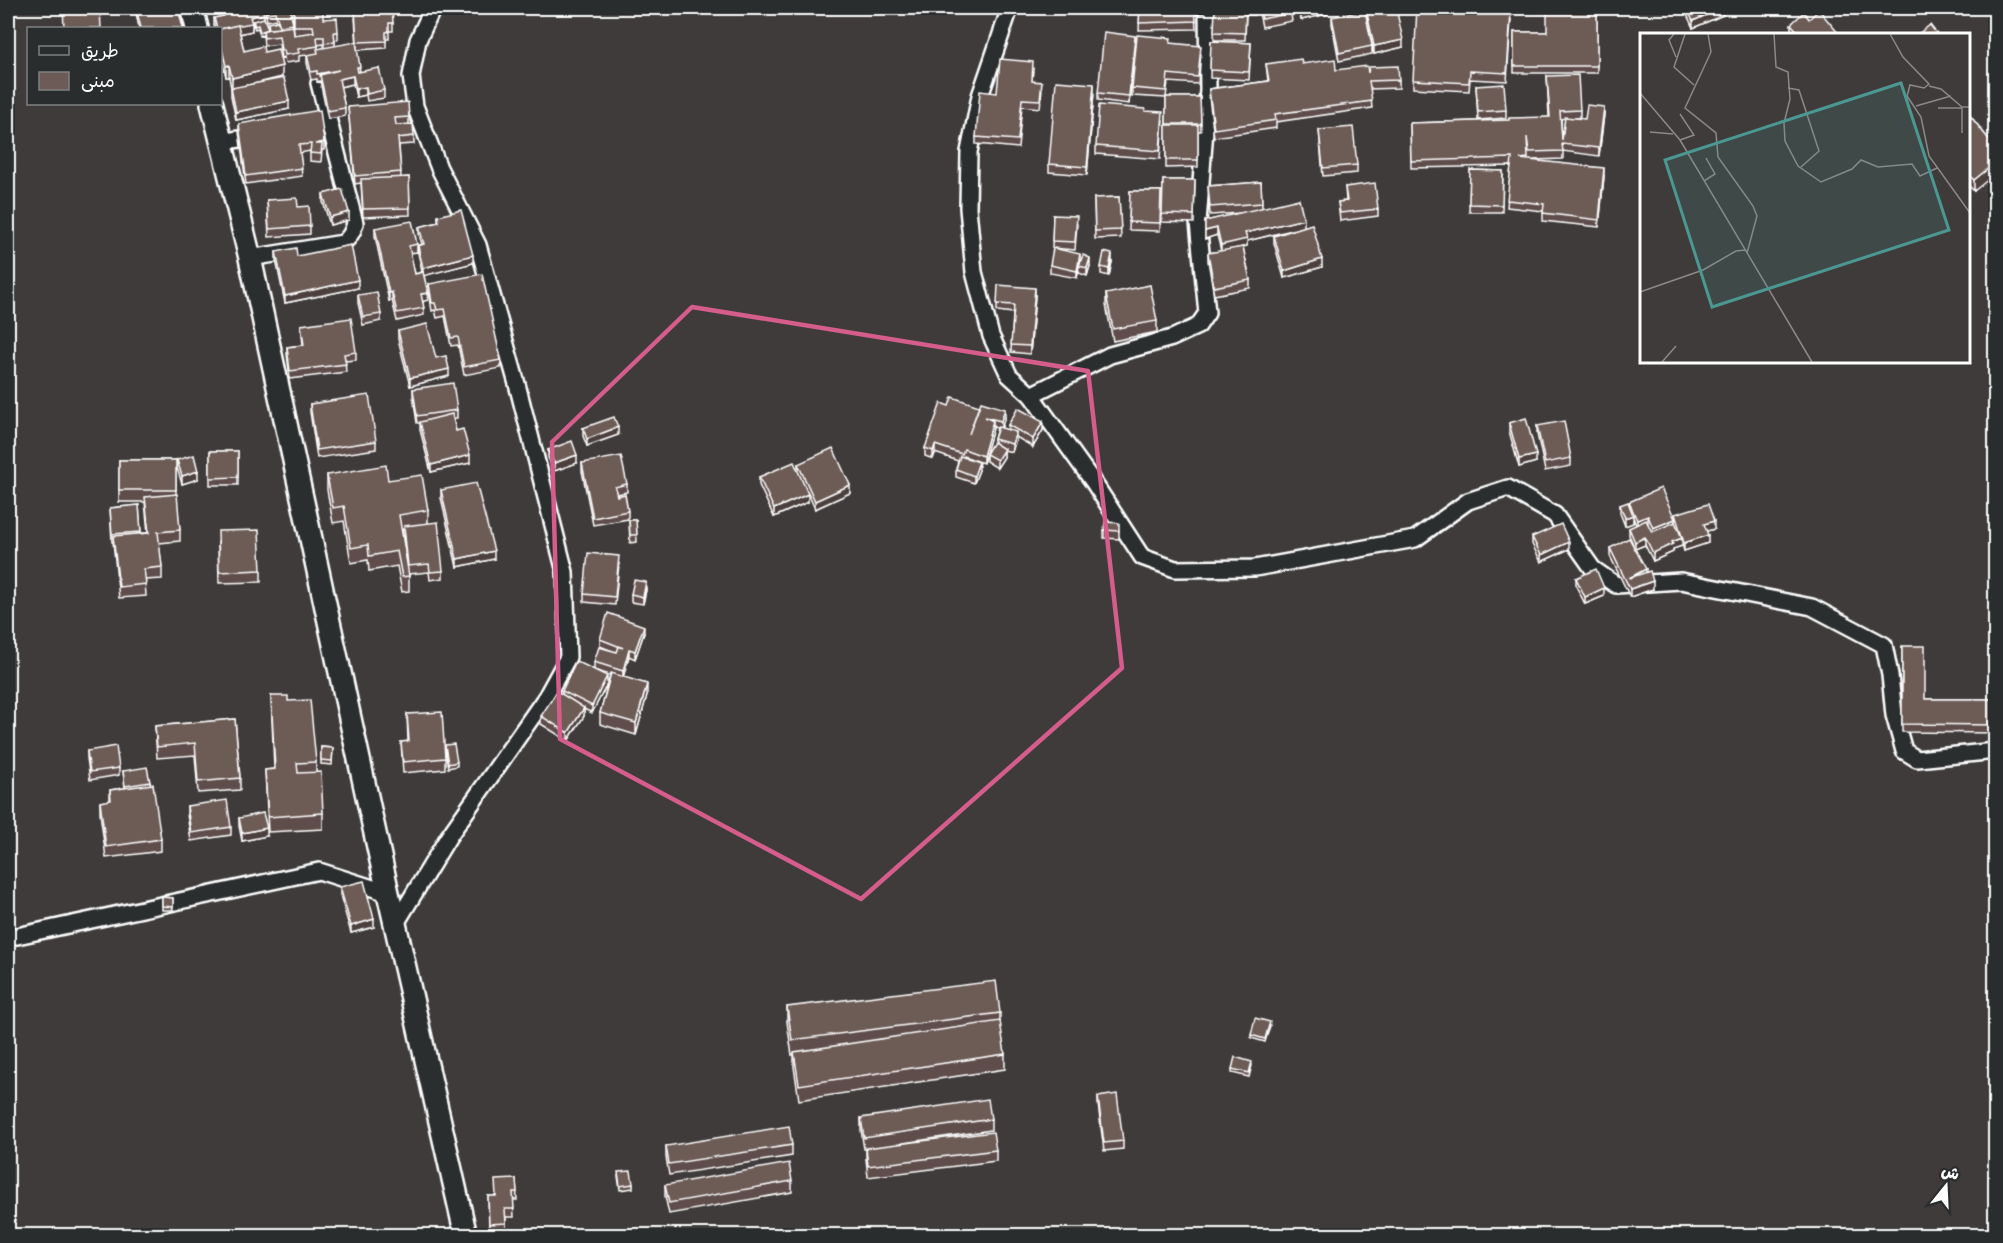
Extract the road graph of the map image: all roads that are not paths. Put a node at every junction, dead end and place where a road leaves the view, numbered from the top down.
1 (192, 8) edge
2 (433, 8) edge
3 (1010, 8) edge
4 (1207, 8) edge
5 (196, 27) edge
6 (319, 83) edge
7 (212, 105) edge
8 (274, 133) edge
9 (220, 142) junction
10 (250, 258) junction
11 (1031, 395) junction
12 (1995, 751) edge
13 (388, 893) junction
14 (395, 925) junction
15 (8, 936) edge
16 (466, 1236) edge

1 - 5 main road
2 - 14 street
3 - 11 street
4 - 11 street
6 - 10 street
7 - 9 main road
8 - 9 street
9 - 10 main road
10 - 13 main road
11 - 12 street
13 - 14 main road
13 - 15 street
14 - 16 main road

